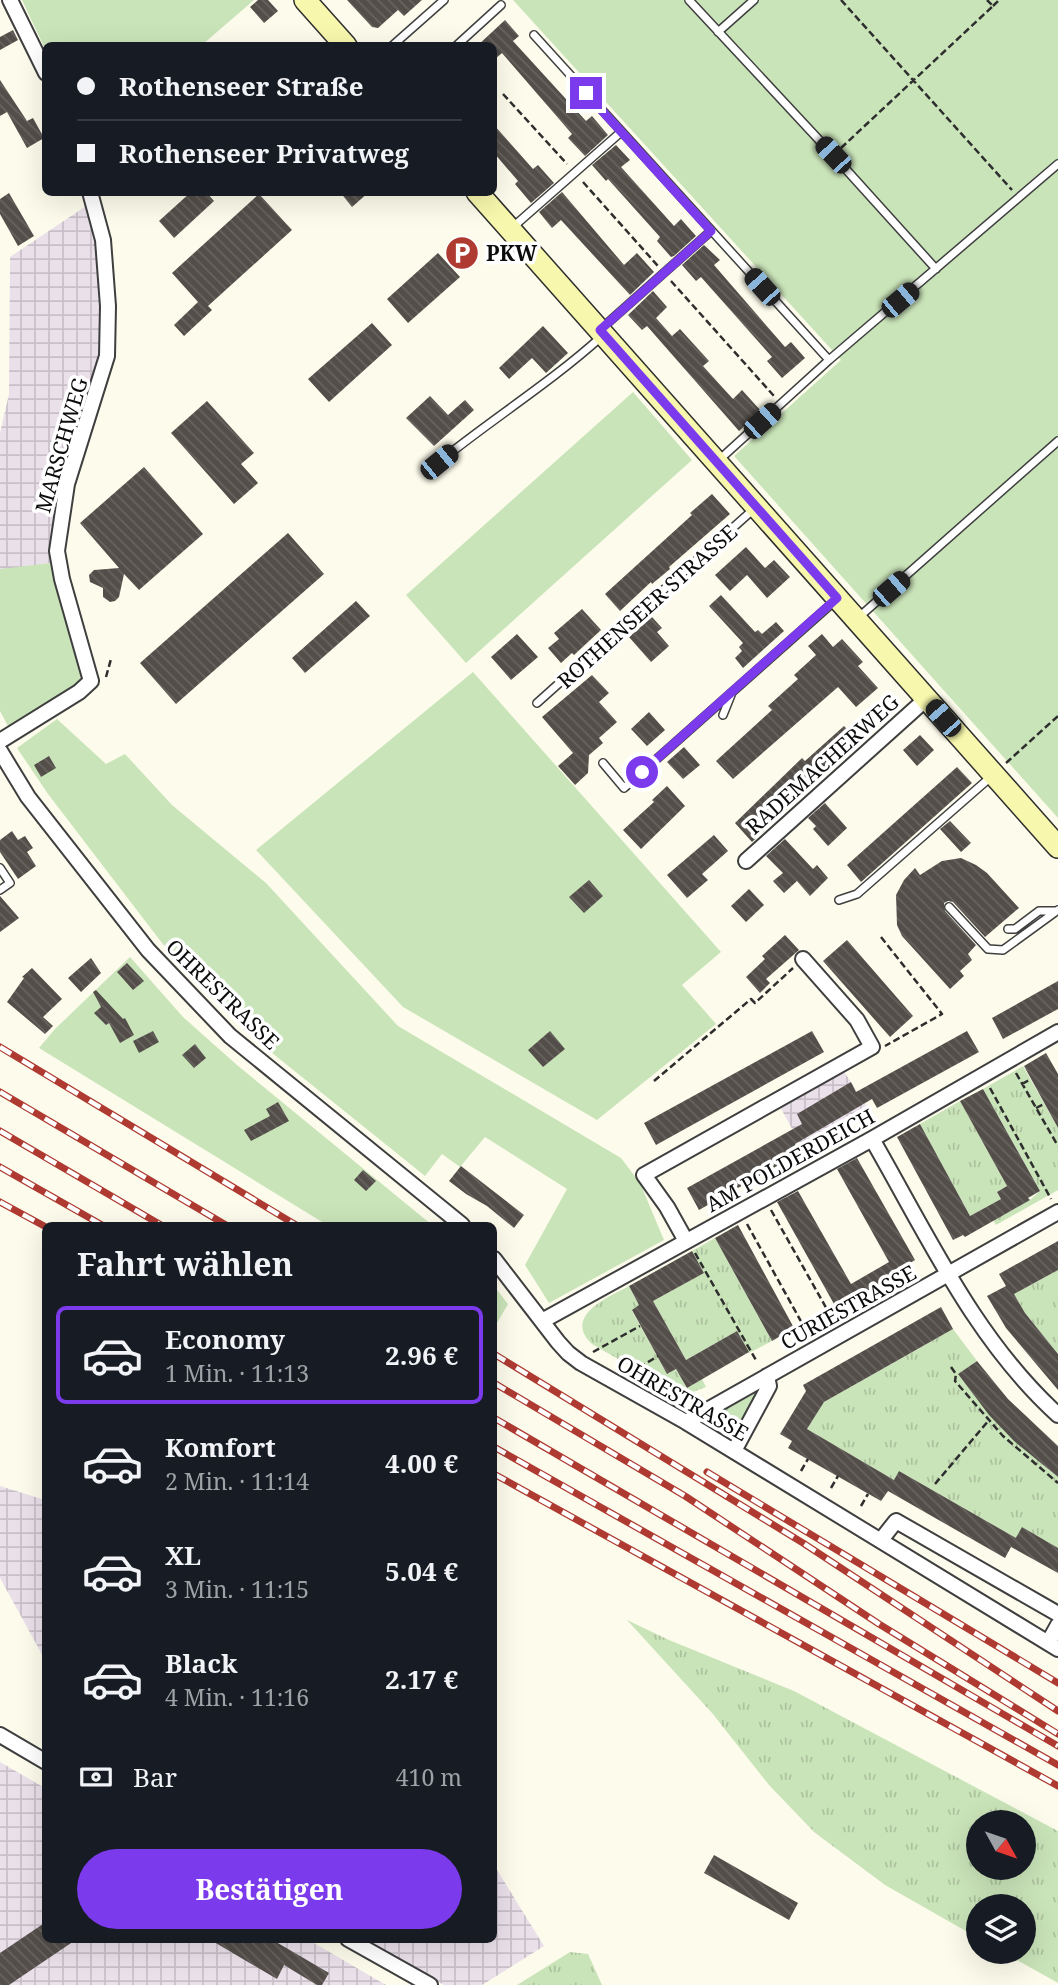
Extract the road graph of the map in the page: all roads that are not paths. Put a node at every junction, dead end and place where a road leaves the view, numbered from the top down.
1 (9, 0) edge
2 (305, 0) edge
3 (444, 0) edge
4 (689, 0) edge
5 (754, 0) edge
6 (434, 4) edge
7 (501, 5) dead end
8 (719, 32) junction
9 (534, 36) dead end
10 (342, 42) edge
11 (396, 42) edge
12 (460, 42) edge
13 (42, 65) edge
14 (621, 132) junction
15 (1058, 164) edge
16 (91, 196) edge
17 (480, 196) edge
18 (510, 230) junction
19 (711, 231) junction
20 (936, 270) junction
21 (602, 332) junction
22 (829, 360) junction
23 (1058, 441) edge
24 (439, 462) dead end
25 (717, 463) junction
26 (756, 508) junction
27 (837, 598) junction
28 (856, 620) junction
29 (732, 691) junction
30 (926, 699) junction
31 (537, 703) dead end
32 (723, 715) dead end
33 (0, 741) edge
34 (0, 751) edge
35 (603, 763) dead end
36 (993, 775) junction
37 (1058, 847) edge
38 (746, 861) dead end
39 (0, 868) edge
40 (0, 890) edge
41 (839, 900) dead end
42 (949, 906) dead end
43 (1057, 910) edge
44 (1008, 929) dead end
45 (803, 959) road end
46 (1058, 1032) edge
47 (872, 1139) junction
48 (1058, 1212) edge
49 (458, 1222) edge
50 (687, 1241) junction
51 (497, 1263) edge
52 (949, 1274) junction
53 (542, 1321) junction
54 (767, 1376) junction
55 (1058, 1415) edge
56 (686, 1422) junction
57 (734, 1451) junction
58 (881, 1540) junction
59 (1058, 1614) edge
60 (1058, 1625) edge
61 (1053, 1646) edge
62 (0, 1735) edge
63 (42, 1760) edge
64 (355, 1943) edge
65 (430, 1985) edge

1 - 13 street
2 - 10 street
3 - 6 lane
4 - 8 lane
5 - 8 lane
6 - 11 lane
7 - 12 lane
8 - 20 lane
9 - 14 lane
14 - 18 lane
14 - 19 lane
15 - 20 lane
16 - 33 street, MARSCHWEG
17 - 18 street, ROTHENSEER STRASSE
18 - 21 street, ROTHENSEER STRASSE
19 - 21 lane
19 - 22 lane
20 - 22 lane
21 - 24 lane
21 - 25 street, ROTHENSEER STRASSE
22 - 25 lane
23 - 28 lane
25 - 26 street, ROTHENSEER STRASSE
26 - 27 street, ROTHENSEER STRASSE
26 - 31 lane, ROTHENSEER STRASSE
27 - 28 street, ROTHENSEER STRASSE
27 - 29 lane
28 - 30 street, ROTHENSEER STRASSE
29 - 32 lane
29 - 35 lane
30 - 36 street, ROTHENSEER STRASSE
30 - 38 street, RADEMACHERWEG
34 - 49 street, OHRESTRASSE
36 - 37 street, ROTHENSEER STRASSE
36 - 41 lane
39 - 40 lane
42 - 43 lane
43 - 44 lane
45 - 50 street
46 - 47 street, AM POLDERDEICH
47 - 50 street, AM POLDERDEICH
47 - 52 street, CURIESTRASSE
48 - 52 street, CURIESTRASSE
50 - 53 street, AM POLDERDEICH
51 - 53 street, OHRESTRASSE
52 - 54 street, CURIESTRASSE
52 - 55 street
53 - 56 street, OHRESTRASSE
54 - 56 street, CURIESTRASSE
54 - 57 street, CURIESTRASSE
56 - 57 street, OHRESTRASSE
57 - 58 street, OHRESTRASSE
58 - 59 street
58 - 61 street, OHRESTRASSE
60 - 61 street, OHRESTRASSE
62 - 63 street
64 - 65 street

